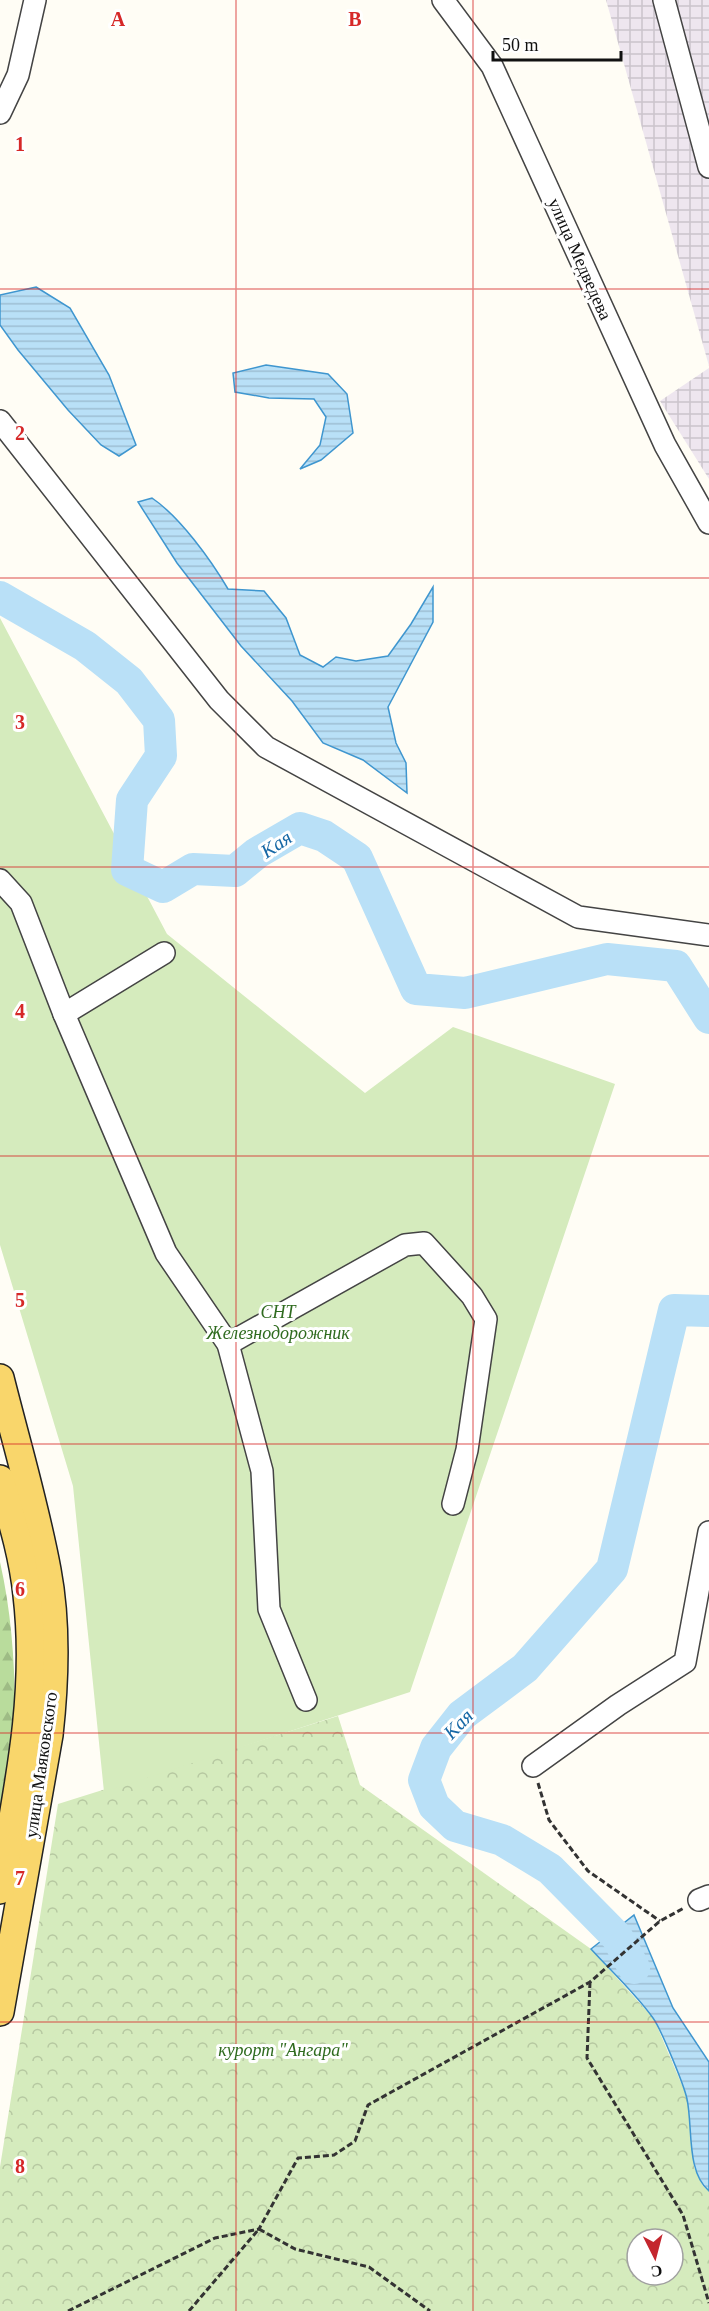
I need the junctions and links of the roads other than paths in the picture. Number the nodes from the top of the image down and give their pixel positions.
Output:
1 (35, 0) edge
2 (443, 0) edge
3 (664, 0) edge
4 (0, 112) edge
5 (709, 167) edge
6 (0, 422) edge
7 (709, 523) edge
8 (0, 880) edge
9 (709, 935) edge
10 (164, 953) dead end
11 (64, 1014) junction
12 (228, 1344) junction
13 (0, 1378) edge
14 (0, 1479) edge
15 (453, 1504) dead end
16 (709, 1532) edge
17 (306, 1700) dead end
18 (533, 1766) road end
19 (0, 1890) edge
20 (0, 2012) edge

1 - 4 street
2 - 7 street, улица Медведева
3 - 5 street
6 - 9 street
8 - 11 street
10 - 11 street
11 - 12 street
12 - 15 street
12 - 17 street
13 - 20 main road, улица Маяковского
14 - 19 main road, улица Маяковского
16 - 18 street

